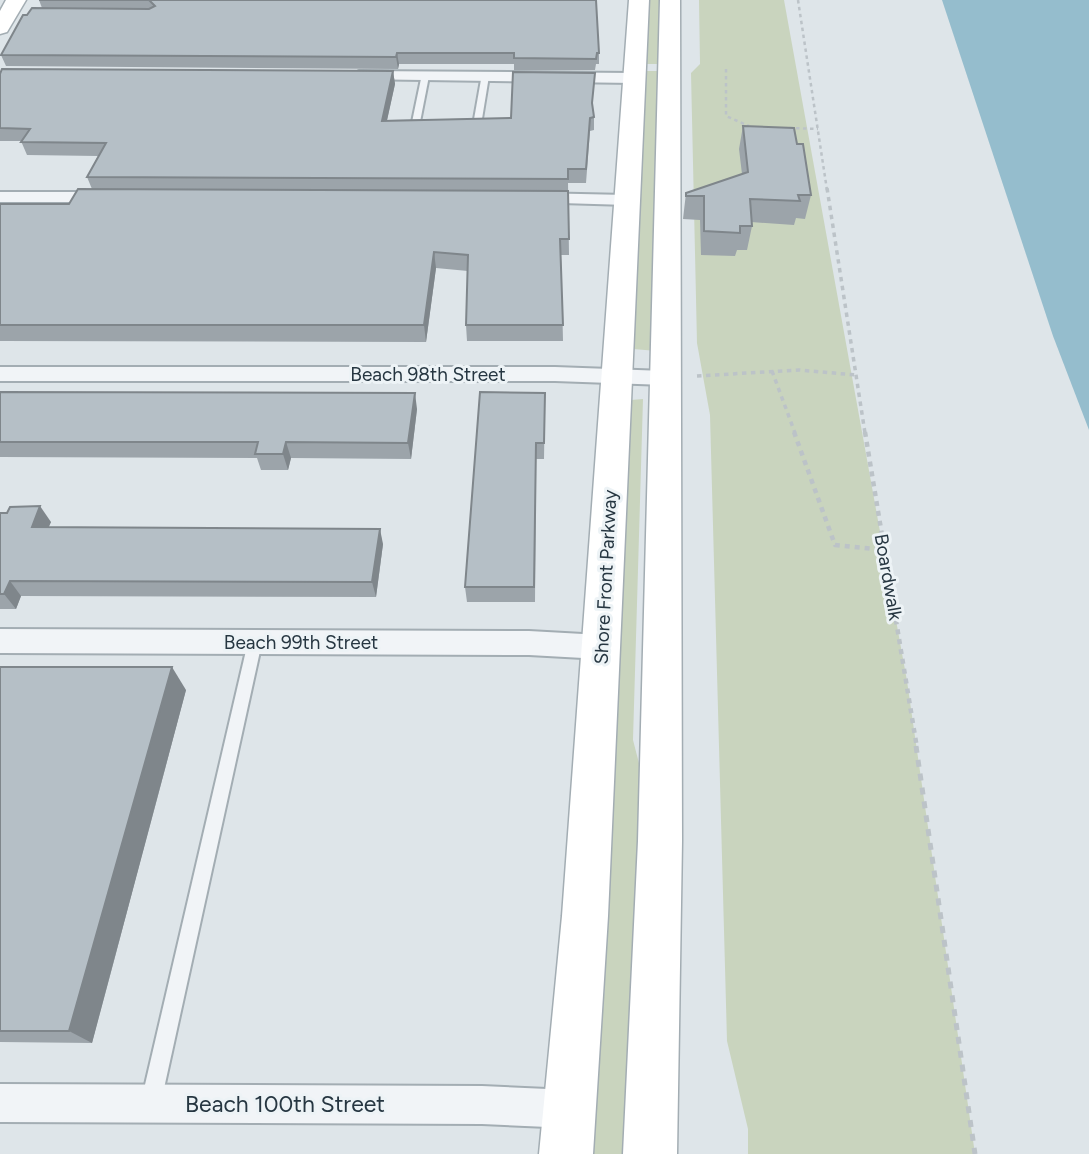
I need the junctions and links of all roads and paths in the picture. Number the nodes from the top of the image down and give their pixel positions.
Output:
1 (16, 0) edge
2 (639, 0) edge
3 (670, 0) edge
4 (798, 0) edge
5 (0, 28) edge
6 (726, 69) dead end
7 (342, 75) edge
8 (425, 76) junction
9 (485, 76) junction
10 (634, 78) junction
11 (477, 125) edge
12 (415, 127) edge
13 (751, 127) edge
14 (778, 128) edge
15 (818, 129) junction
16 (0, 197) edge
17 (125, 197) edge
18 (512, 198) edge
19 (627, 200) junction
20 (772, 371) junction
21 (0, 374) edge
22 (856, 375) junction
23 (616, 376) junction
24 (665, 378) junction
25 (883, 550) junction
26 (0, 642) edge
27 (254, 642) junction
28 (601, 647) junction
29 (0, 1102) edge
30 (150, 1103) junction
31 (570, 1109) junction
32 (566, 1154) edge
33 (650, 1154) edge
34 (975, 1154) edge

1 - 5 street
2 - 10 street, Shore Front Parkway
3 - 24 street
4 - 15 path, Boardwalk
6 - 13 path
7 - 8 street
8 - 9 street
8 - 12 lane
9 - 10 street
9 - 11 lane
10 - 19 street, Shore Front Parkway
14 - 15 path
15 - 22 path, Boardwalk
16 - 17 street
18 - 19 street
19 - 23 street, Shore Front Parkway
20 - 22 path
20 - 24 path
20 - 25 path
21 - 23 street, Beach 98th Street
22 - 25 path, Boardwalk
23 - 24 street, Beach 98th Street
23 - 28 street, Shore Front Parkway
24 - 33 street
25 - 34 path, Boardwalk
26 - 27 street, Beach 99th Street
27 - 28 street, Beach 99th Street
27 - 30 lane
28 - 31 street, Shore Front Parkway
29 - 30 street, Beach 100th Street
30 - 31 street, Beach 100th Street
31 - 32 street, Shore Front Parkway

